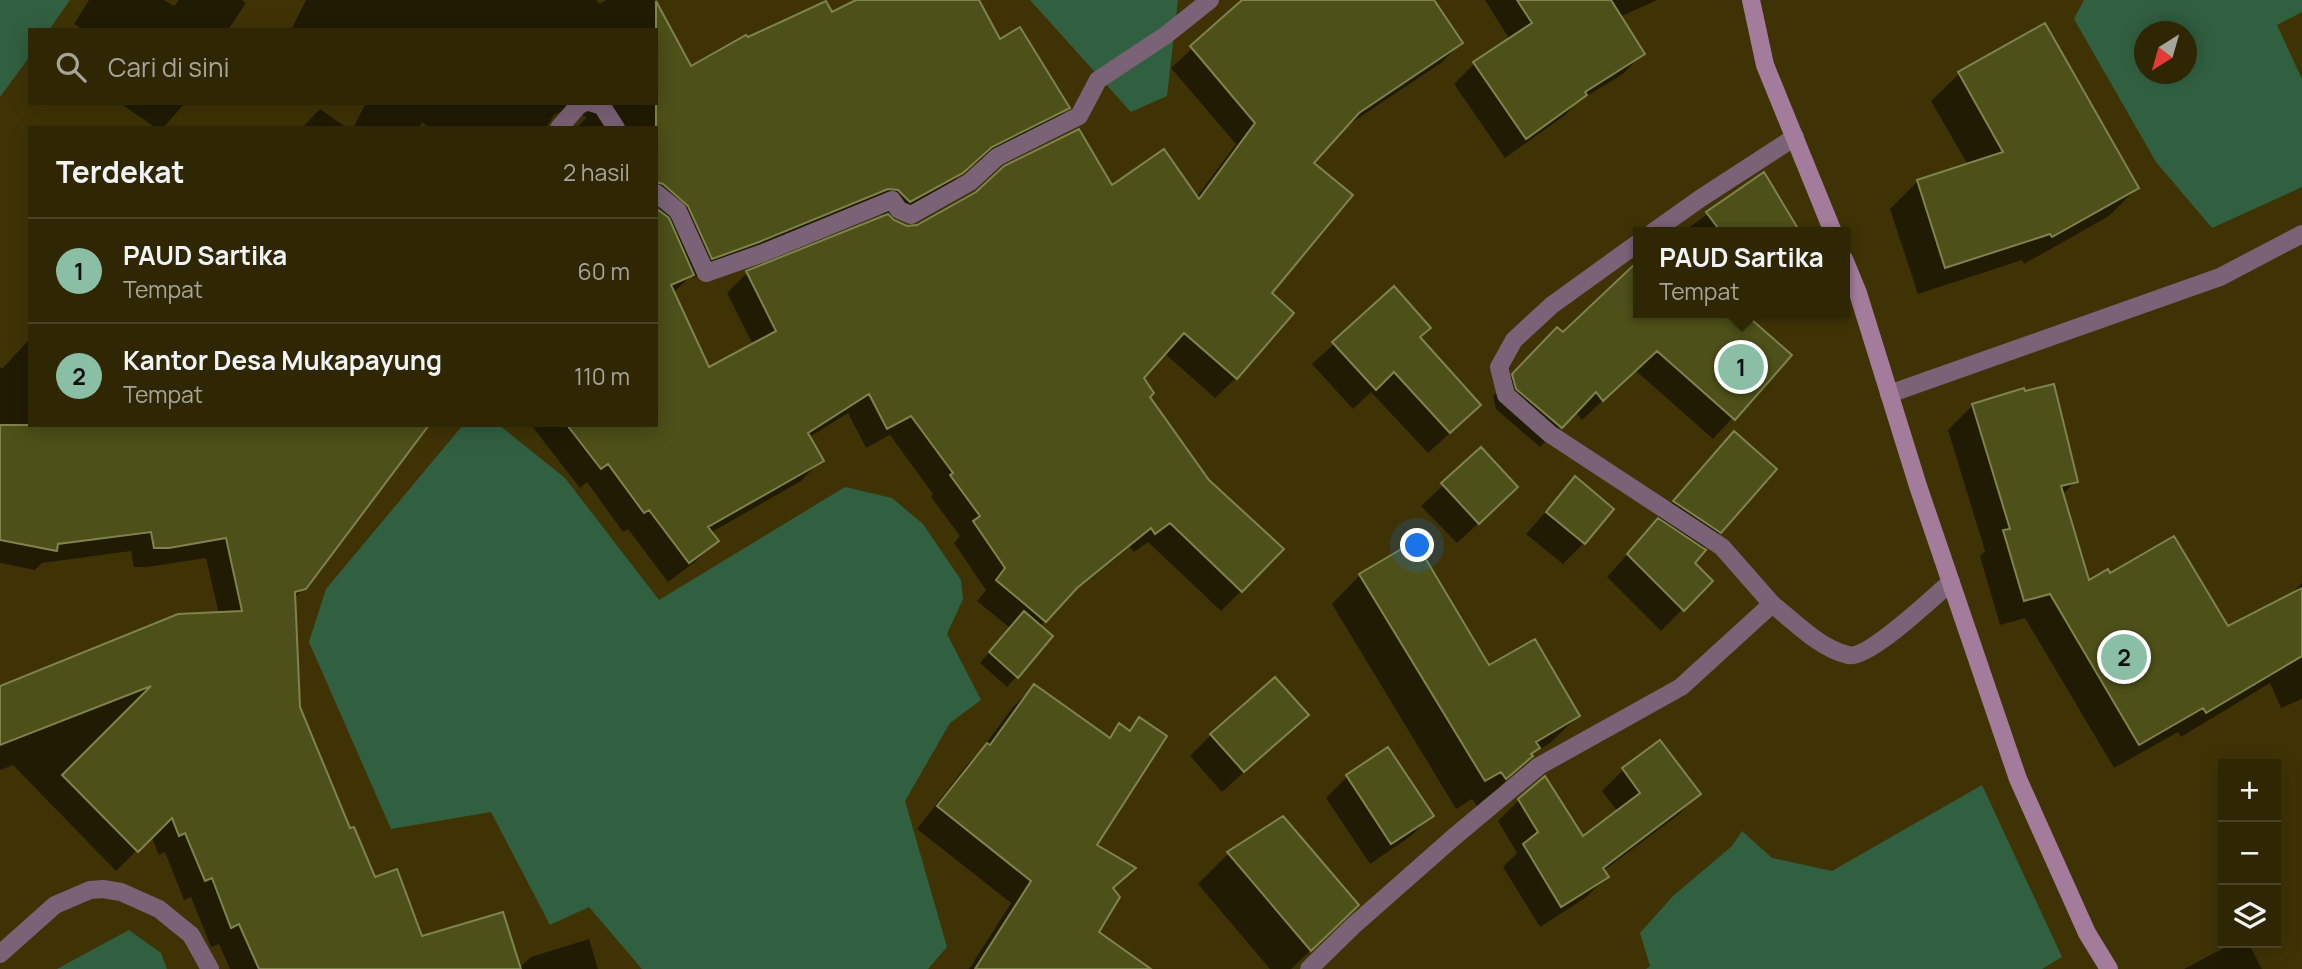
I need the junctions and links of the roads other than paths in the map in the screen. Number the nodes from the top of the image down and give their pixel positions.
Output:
1 (1210, 0) edge
2 (1751, 0) edge
3 (580, 105) edge
4 (599, 105) edge
5 (561, 126) edge
6 (615, 126) edge
7 (1795, 137) junction
8 (658, 195) edge
9 (1660, 227) edge
10 (1831, 227) edge
11 (2302, 234) edge
12 (1633, 247) edge
13 (1850, 274) edge
14 (1889, 394) junction
15 (1951, 582) junction
16 (1772, 604) junction
17 (0, 954) edge
18 (210, 969) edge
19 (1310, 969) edge
20 (2109, 969) edge

1 - 8 street
2 - 7 street
3 - 5 street
4 - 6 street
7 - 9 street
7 - 10 street
11 - 14 street
12 - 16 street
13 - 14 street
14 - 15 street
15 - 16 street
15 - 20 street
16 - 19 street
17 - 18 street

